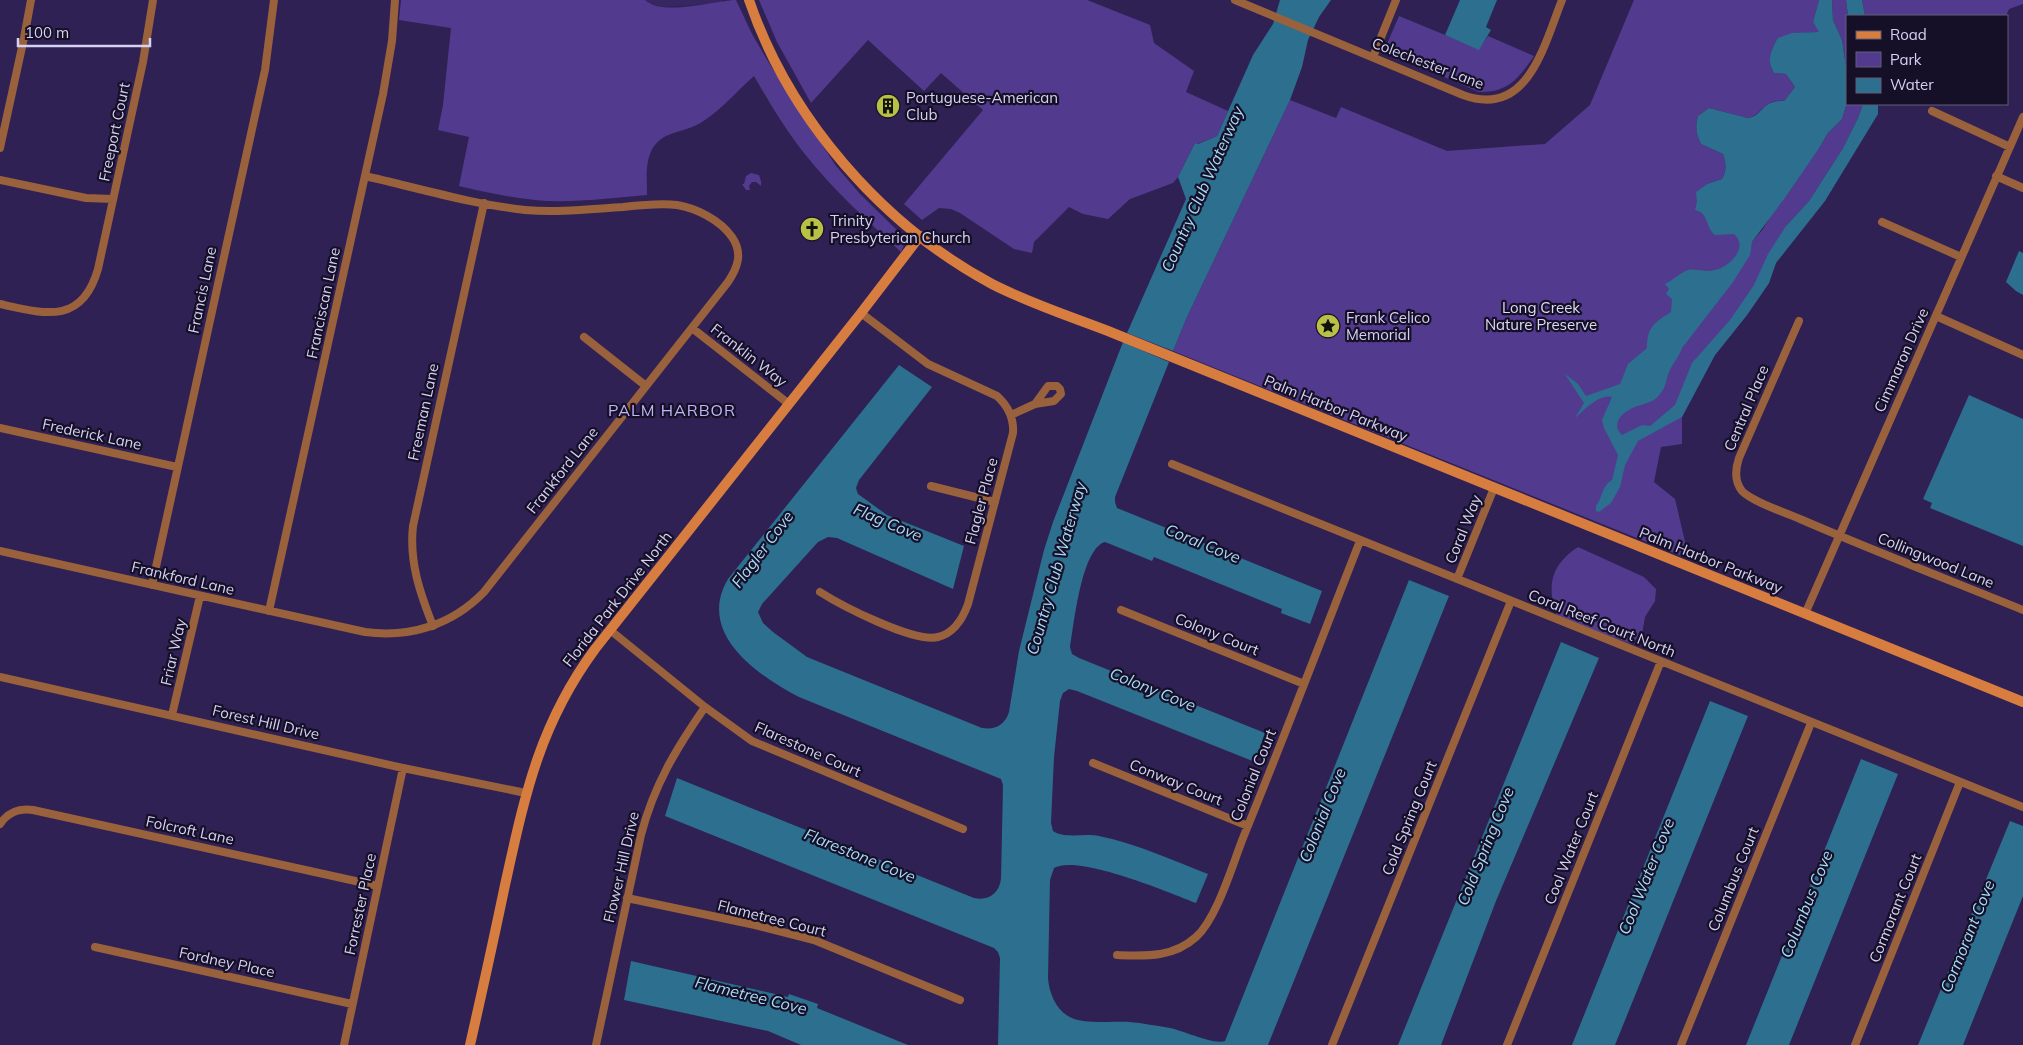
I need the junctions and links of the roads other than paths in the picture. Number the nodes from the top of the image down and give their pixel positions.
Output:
1 (31, 0) edge
2 (153, 0) edge
3 (274, 0) edge
4 (395, 0) edge
5 (749, 0) edge
6 (1236, 0) edge
7 (1396, 0) edge
8 (1562, 0) edge
9 (1373, 57) junction
10 (1932, 111) dead end
11 (2023, 117) edge
12 (0, 148) edge
13 (2010, 148) junction
14 (365, 176) junction
15 (1996, 176) junction
16 (0, 180) edge
17 (2023, 188) edge
18 (113, 199) junction
19 (484, 203) junction
20 (1882, 222) dead end
21 (920, 236) junction
22 (1961, 257) junction
23 (0, 304) edge
24 (861, 313) junction
25 (1936, 316) junction
26 (1799, 321) dead end
27 (692, 328) junction
28 (584, 337) dead end
29 (2023, 355) edge
30 (646, 386) junction
31 (789, 404) junction
32 (1035, 404) dead end
33 (1011, 415) junction
34 (0, 428) edge
35 (1172, 464) dead end
36 (177, 467) junction
37 (931, 486) dead end
38 (1494, 488) junction
39 (995, 502) junction
40 (1839, 536) junction
41 (1360, 541) junction
42 (0, 551) edge
43 (1458, 580) junction
44 (152, 585) junction
45 (820, 592) dead end
46 (200, 596) junction
47 (1512, 601) junction
48 (269, 610) junction
49 (1121, 610) dead end
50 (2023, 610) edge
51 (1805, 614) junction
52 (432, 626) junction
53 (610, 630) junction
54 (1661, 662) junction
55 (0, 677) edge
56 (1304, 684) junction
57 (2023, 702) edge
58 (705, 707) junction
59 (172, 715) junction
60 (1811, 723) junction
61 (1093, 763) dead end
62 (403, 768) junction
63 (1960, 782) junction
64 (526, 793) junction
65 (2023, 808) edge
66 (0, 824) edge
67 (1248, 826) junction
68 (963, 829) dead end
69 (378, 886) junction
70 (627, 898) junction
71 (95, 947) dead end
72 (1117, 955) dead end
73 (960, 1000) dead end
74 (352, 1004) junction
75 (344, 1045) edge
76 (470, 1045) edge
77 (596, 1045) edge
78 (1332, 1045) edge
79 (1507, 1045) edge
80 (1681, 1045) edge
81 (1855, 1045) edge

1 - 12 street
2 - 18 street, Freeport Court
3 - 36 street, Francis Lane
4 - 14 street, Franciscan Lane
5 - 21 street, Palm Harbor Parkway
6 - 9 street, Colechester Lane
7 - 9 street
8 - 9 street, Colechester Lane
10 - 13 street
11 - 13 street, Cimmaron Drive
13 - 15 street, Cimmaron Drive
14 - 19 street, Frankford Lane
14 - 48 street, Franciscan Lane
15 - 17 street
15 - 22 street, Cimmaron Drive
16 - 18 street
18 - 23 street, Freeport Court
19 - 27 street, Frankford Lane
19 - 52 street, Freeman Lane
20 - 22 street
21 - 24 street, Florida Park Drive North
21 - 38 street, Palm Harbor Parkway
22 - 25 street, Cimmaron Drive
24 - 31 street, Florida Park Drive North
24 - 33 street
25 - 29 street
25 - 40 street, Cimmaron Drive
26 - 40 street, Central Place
27 - 30 street, Frankford Lane
27 - 31 street, Franklin Way
28 - 30 street
30 - 52 street, Frankford Lane
31 - 53 street, Florida Park Drive North
32 - 33 street
33 - 39 street, Flagler Place
34 - 36 street, Frederick Lane
35 - 41 street, Coral Reef Court North
36 - 44 street, Francis Lane
37 - 39 street
38 - 43 street, Coral Way
38 - 51 street, Palm Harbor Parkway
39 - 45 street, Flagler Place
40 - 50 street, Collingwood Lane
40 - 51 street, Cimmaron Drive
41 - 43 street, Coral Reef Court North
41 - 56 street, Colonial Court
42 - 44 street, Frankford Lane
43 - 47 street, Coral Reef Court North
44 - 46 street, Frankford Lane
46 - 48 street, Frankford Lane
46 - 59 street, Friar Way
47 - 54 street, Coral Reef Court North
47 - 78 street, Cold Spring Court
48 - 52 street, Frankford Lane
49 - 56 street, Colony Court
51 - 57 street, Palm Harbor Parkway
53 - 58 street, Flarestone Court
53 - 64 street, Florida Park Drive North
54 - 60 street, Coral Reef Court North
54 - 79 street, Cool Water Court
55 - 59 street, Forest Hill Drive
56 - 67 street, Colonial Court
58 - 68 street, Flarestone Court
58 - 70 street, Flower Hill Drive
59 - 62 street, Forest Hill Drive
60 - 63 street, Coral Reef Court North
60 - 80 street, Columbus Court
61 - 67 street, Conway Court
62 - 64 street, Forest Hill Drive
62 - 69 street, Forrester Place
63 - 65 street, Coral Reef Court North
63 - 81 street, Cormorant Court
64 - 76 street, Florida Park Drive North
66 - 69 street, Folcroft Lane
67 - 72 street, Colonial Court
69 - 74 street, Forrester Place
70 - 73 street, Flametree Court
70 - 77 street, Flower Hill Drive
71 - 74 street, Fordney Place
74 - 75 street, Forrester Place

